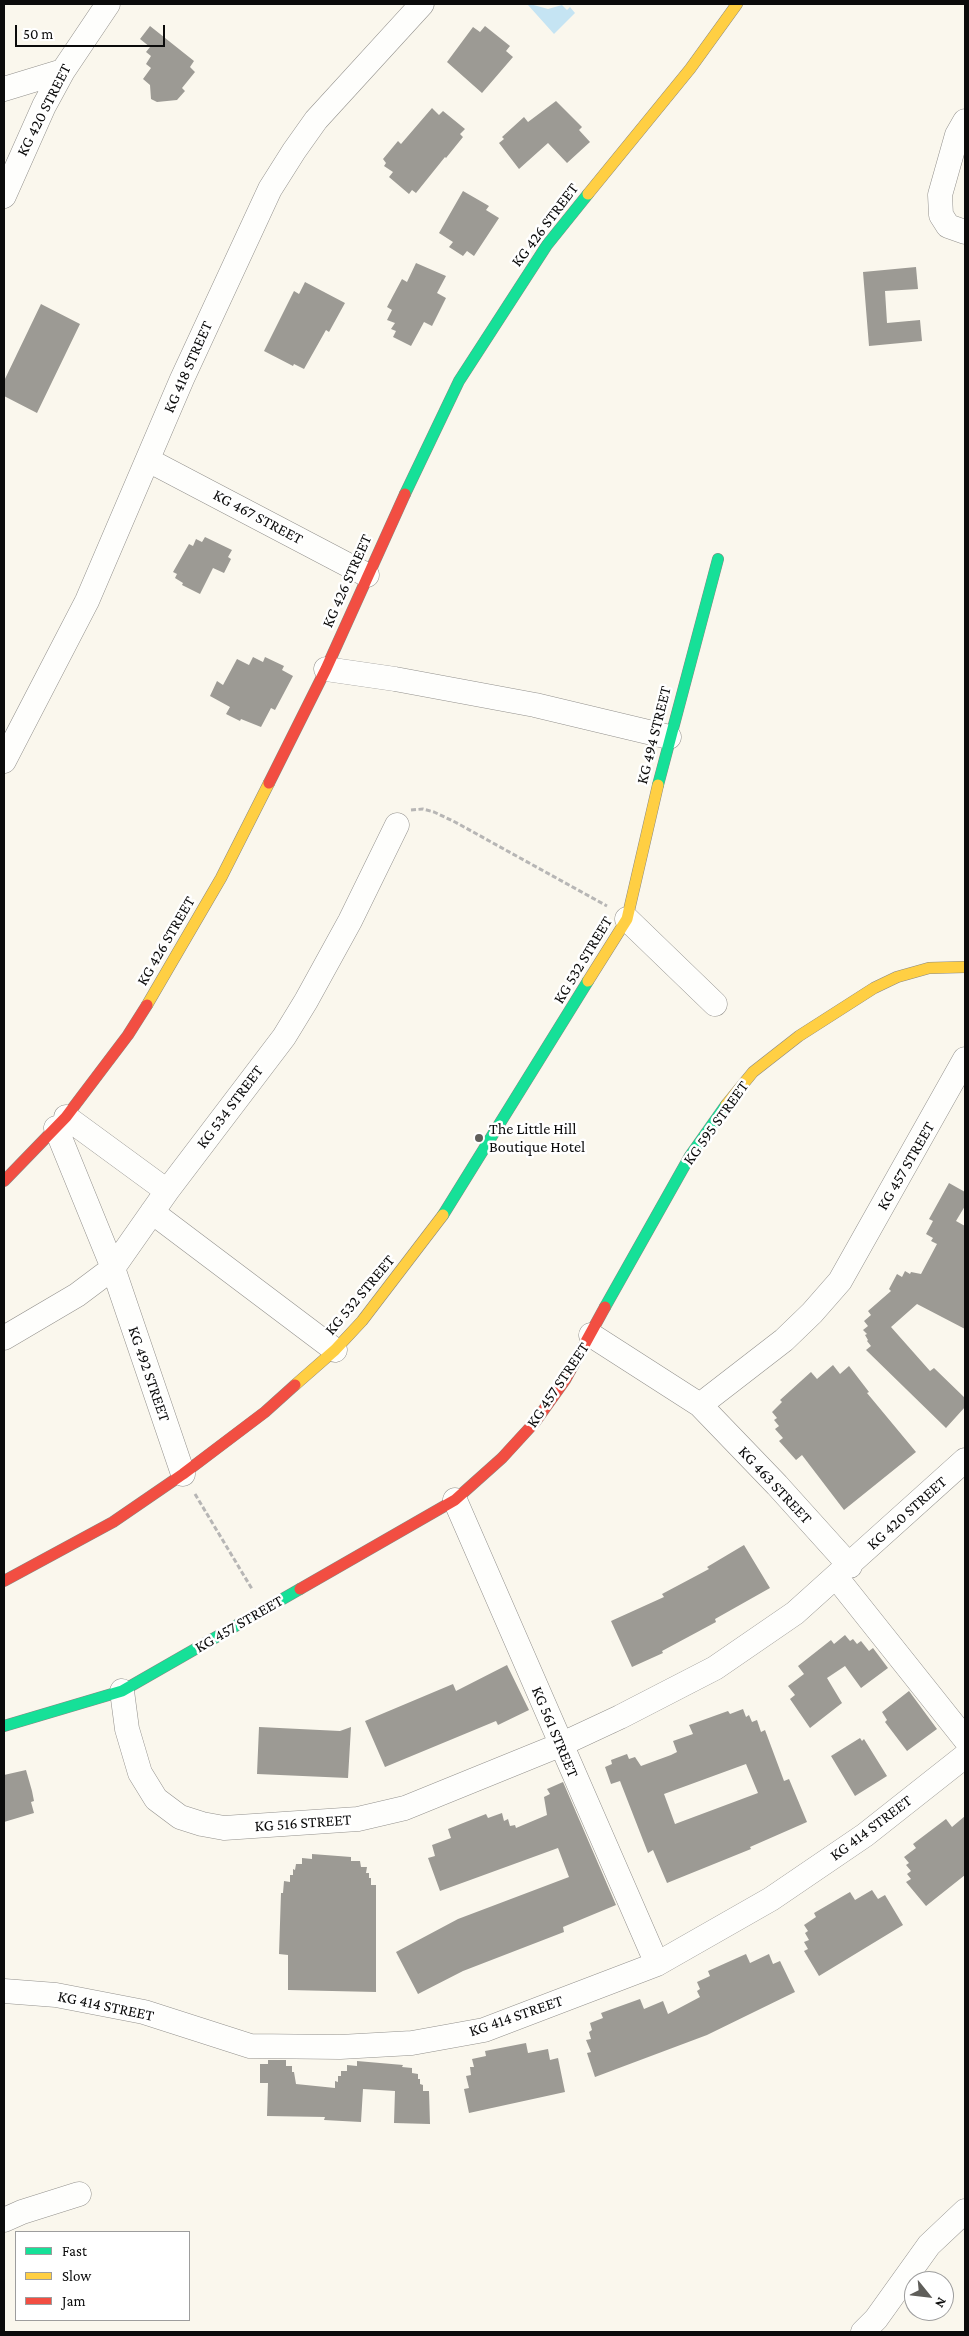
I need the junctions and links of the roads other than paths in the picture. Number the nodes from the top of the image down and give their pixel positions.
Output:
1 (108, 4) edge
2 (422, 4) edge
3 (737, 4) edge
4 (63, 71) junction
5 (4, 89) edge
6 (965, 121) edge
7 (4, 196) edge
8 (965, 232) edge
9 (148, 460) junction
10 (718, 559) dead end
11 (367, 575) junction
12 (326, 669) junction
13 (669, 737) junction
14 (4, 761) edge
15 (397, 825) road end
16 (627, 919) junction
17 (965, 968) edge
18 (715, 1004) dead end
19 (965, 1059) edge
20 (61, 1123) junction
21 (4, 1181) edge
22 (167, 1191) junction
23 (152, 1212) junction
24 (113, 1268) junction
25 (591, 1334) junction
26 (4, 1338) edge
27 (335, 1350) junction
28 (700, 1405) junction
29 (965, 1460) edge
30 (184, 1474) junction
31 (455, 1500) junction
32 (843, 1571) junction
33 (4, 1580) edge
34 (122, 1690) junction
35 (4, 1726) edge
36 (965, 1739) edge
37 (560, 1744) junction
38 (965, 1756) edge
39 (657, 1964) junction
40 (4, 1992) edge
41 (79, 2194) dead end
42 (965, 2211) edge
43 (4, 2220) edge
44 (863, 2332) edge

1 - 4 street, KG 420 STREET
2 - 9 street, KG 418 STREET
3 - 11 street, KG 426 STREET
4 - 5 street
4 - 7 street, KG 420 STREET
6 - 8 street
9 - 11 street, KG 467 STREET
9 - 14 street, KG 418 STREET
10 - 13 street, KG 494 STREET
11 - 12 street, KG 426 STREET
12 - 13 street
12 - 20 street, KG 426 STREET
13 - 16 street, KG 494 STREET
15 - 22 street, KG 534 STREET
16 - 18 street
16 - 27 street, KG 532 STREET
17 - 25 street, KG 595 STREET
19 - 28 street, KG 457 STREET
20 - 21 street, KG 426 STREET
20 - 22 street
20 - 24 street, KG 492 STREET
22 - 23 street, KG 534 STREET
23 - 24 street, KG 534 STREET
23 - 27 street
24 - 26 street, KG 534 STREET
24 - 30 street, KG 492 STREET
25 - 28 street, KG 457 STREET
25 - 31 street, KG 457 STREET
27 - 30 street, KG 532 STREET
28 - 32 street, KG 463 STREET
29 - 32 street, KG 420 STREET
30 - 33 street, KG 532 STREET
31 - 34 street, KG 457 STREET
31 - 37 street, KG 561 STREET
32 - 36 street, KG 463 STREET
32 - 37 street, KG 420 STREET
34 - 35 street, KG 457 STREET
34 - 37 street, KG 516 STREET
37 - 39 street, KG 561 STREET
38 - 39 street, KG 414 STREET
39 - 40 street, KG 414 STREET
41 - 43 street
42 - 44 street

